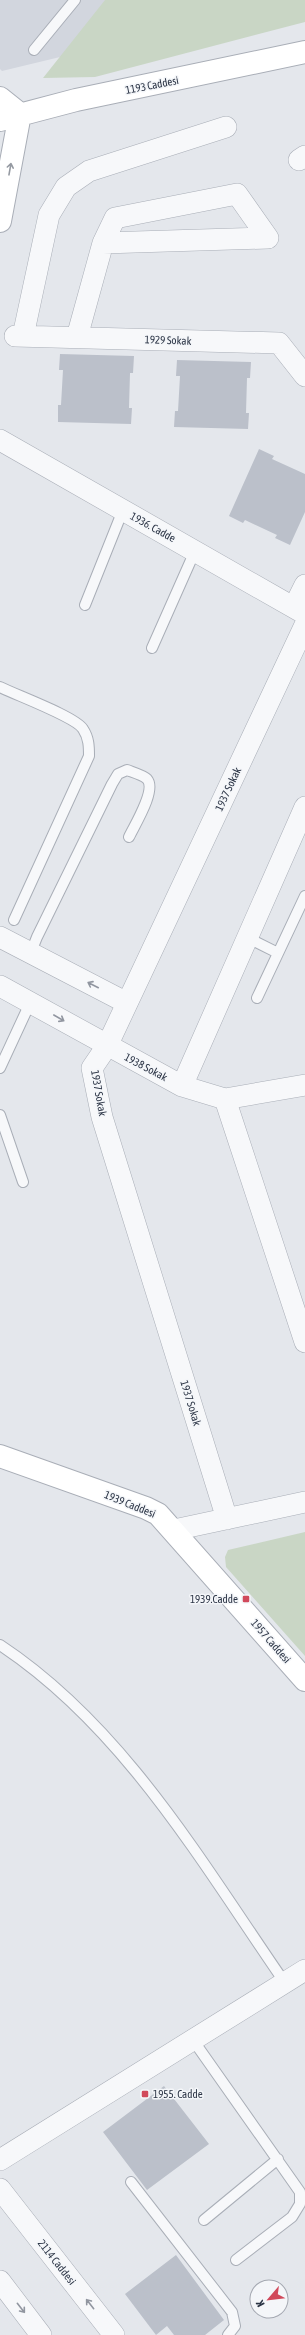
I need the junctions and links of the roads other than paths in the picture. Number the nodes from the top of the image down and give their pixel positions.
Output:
1 (75, 0) edge
2 (34, 50) dead end
3 (305, 52) edge
4 (0, 98) edge
5 (10, 117) edge
6 (226, 127) dead end
7 (0, 221) edge
8 (103, 244) junction
9 (77, 337) junction
10 (305, 376) edge
11 (0, 440) edge
12 (124, 510) junction
13 (195, 551) junction
14 (305, 585) edge
15 (85, 605) dead end
16 (300, 611) edge
17 (305, 625) edge
18 (152, 648) dead end
19 (0, 687) edge
20 (305, 807) edge
21 (129, 837) dead end
22 (305, 896) edge
23 (14, 920) dead end
24 (0, 938) edge
25 (248, 938) junction
26 (31, 952) junction
27 (278, 953) junction
28 (0, 986) edge
29 (257, 998) dead end
30 (31, 1002) junction
31 (128, 1002) junction
32 (107, 1046) junction
33 (0, 1068) edge
34 (305, 1084) edge
35 (182, 1086) junction
36 (225, 1099) junction
37 (0, 1115) edge
38 (22, 1182) dead end
39 (305, 1342) edge
40 (0, 1456) edge
41 (305, 1502) edge
42 (227, 1519) junction
43 (174, 1530) junction
44 (0, 1645) edge
45 (305, 1680) edge
46 (305, 1970) edge
47 (285, 1983) junction
48 (193, 2040) junction
49 (278, 2159) junction
50 (0, 2160) edge
51 (131, 2182) dead end
52 (0, 2190) edge
53 (204, 2220) dead end
54 (236, 2260) dead end
55 (0, 2281) edge
56 (41, 2335) edge
57 (114, 2335) edge
58 (228, 2335) edge

1 - 2 lane
3 - 5 street, 1193 Caddesi
4 - 5 street
7 -> 5 street
6 - 9 street, 1929 Sokak
8 - 8 street
8 - 9 street
9 - 10 street, 1929 Sokak
11 - 12 street, 1936. Cadde
12 - 13 street, 1936. Cadde
12 - 15 lane
13 - 16 street, 1936. Cadde
13 - 18 lane
14 - 16 street
17 - 31 street, 1937 Sokak
19 - 23 lane
20 - 25 street
21 - 26 lane
22 - 27 lane
24 - 26 street
25 - 27 lane
25 - 35 street
31 -> 26 street
27 - 29 lane
28 - 30 street, 1938 Sokak
30 -> 32 street, 1938 Sokak
30 - 33 lane
31 - 32 street, 1937 Sokak
32 - 35 street, 1938 Sokak
32 - 42 street, 1937 Sokak
34 - 36 street, 1938 Sokak
35 - 36 street, 1938 Sokak
36 - 39 street
37 - 38 lane
40 - 43 street, 1939 Caddesi
41 - 42 street
42 - 43 street
43 - 45 street, 1957 Caddesi
44 - 47 lane
46 - 47 street
47 - 48 street
48 - 49 lane
48 - 50 street
49 - 53 lane
49 - 54 lane
51 - 58 lane
57 -> 52 street, 2114 Caddesi
55 -> 56 street

